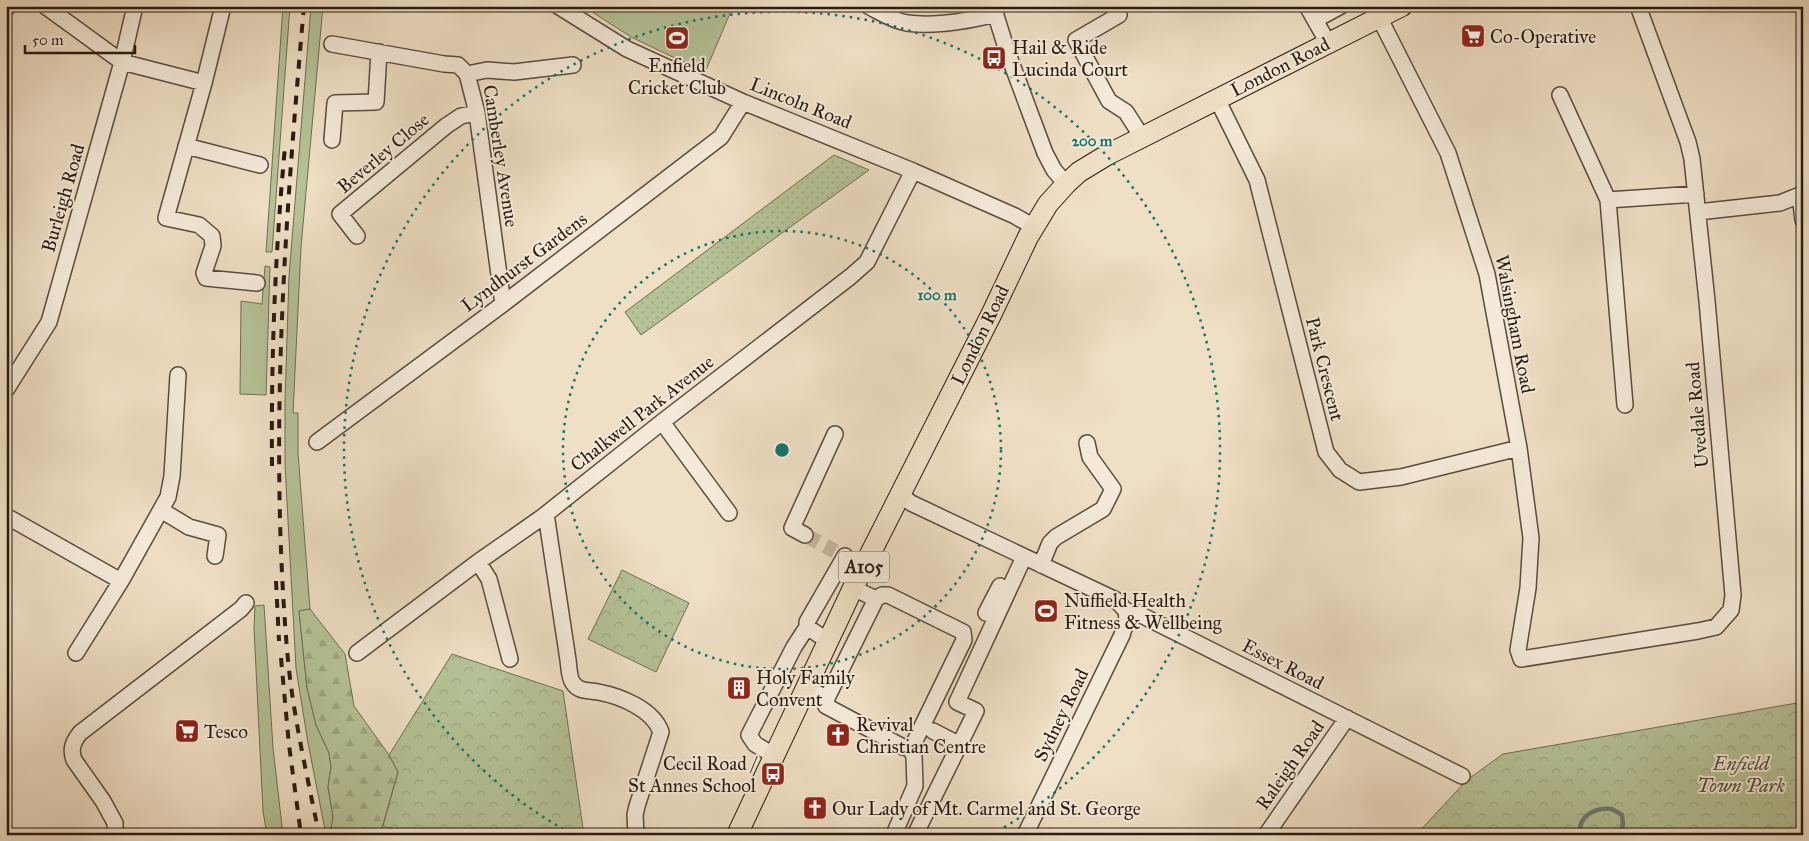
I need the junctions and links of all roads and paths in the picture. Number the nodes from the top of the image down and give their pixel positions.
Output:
1 (45, 6) edge
2 (135, 6) edge
3 (223, 6) edge
4 (558, 6) edge
5 (868, 6) edge
6 (1307, 6) edge
7 (1341, 6) edge
8 (1402, 6) edge
9 (1638, 6) edge
10 (995, 10) edge
11 (1119, 15) dead end
12 (1379, 17) junction
13 (1315, 20) junction
14 (1328, 43) junction
15 (332, 44) dead end
16 (379, 52) junction
17 (122, 62) junction
18 (573, 65) dead end
19 (467, 74) junction
20 (204, 84) junction
21 (1560, 95) dead end
22 (1217, 99) junction
23 (743, 102) junction
24 (477, 113) junction
25 (1142, 137) junction
26 (332, 140) dead end
27 (186, 146) junction
28 (260, 165) dead end
29 (913, 171) junction
30 (1066, 184) junction
31 (1696, 194) junction
32 (1801, 194) edge
33 (1608, 200) junction
34 (1698, 212) junction
35 (1803, 220) edge
36 (1034, 227) junction
37 (357, 236) dead end
38 (257, 283) dead end
39 (503, 304) junction
40 (178, 375) dead end
41 (6, 390) edge
42 (1624, 406) dead end
43 (662, 422) junction
44 (835, 434) dead end
45 (317, 442) dead end
46 (1087, 443) dead end
47 (1519, 448) junction
48 (901, 495) junction
49 (161, 510) junction
50 (729, 513) dead end
51 (546, 514) junction
52 (6, 516) edge
53 (805, 535) tunnel mouth
54 (1020, 555) junction
55 (216, 556) dead end
56 (478, 562) junction
57 (1041, 565) junction
58 (864, 568) junction
59 (121, 581) junction
60 (853, 588) junction
61 (876, 599) junction
62 (246, 604) dead end
63 (1126, 611) junction
64 (986, 612) dead end
65 (807, 627) junction
66 (828, 641) junction
67 (76, 653) dead end
68 (357, 653) dead end
69 (510, 659) dead end
70 (1521, 659) joint
71 (806, 688) junction
72 (827, 698) junction
73 (1346, 718) junction
74 (932, 731) dead end
75 (960, 745) junction
76 (911, 749) junction
77 (773, 756) junction
78 (1462, 776) dead end
79 (895, 832) dead end
80 (115, 835) edge
81 (636, 835) edge
82 (736, 835) edge
83 (915, 835) edge
84 (1025, 835) edge
85 (1266, 835) edge

1 - 17 street
2 - 17 street, Burleigh Road
3 - 20 street
4 - 23 street, Lincoln Road
5 - 10 street
6 - 13 street
7 - 13 street
8 - 12 main road, London Road / A105
9 - 31 street, Uvedale Road
10 - 30 street
11 - 25 street
12 - 14 main road, London Road / A105
12 - 47 street, Walsingham Road
13 - 14 street
14 - 22 main road, London Road / A105
15 - 16 street
16 - 19 street
16 - 26 street
17 - 20 street
17 - 41 street, Burleigh Road
18 - 19 street
19 - 24 street, Camberley Avenue
20 - 27 street
21 - 33 street
22 - 25 main road, London Road / A105
22 - 47 street, Park Crescent
23 - 29 street, Lincoln Road
23 - 39 street, Lyndhurst Gardens
24 - 37 street, Beverley Close
24 - 39 street, Camberley Avenue
25 - 30 main road, London Road / A105
27 - 28 street
27 - 38 street
29 - 36 street, Lincoln Road
29 - 43 street, Chalkwell Park Avenue
30 - 36 main road, London Road / A105
31 - 33 street
31 - 34 street, Uvedale Road
32 - 34 street
32 - 35 street
33 - 42 street
34 - 70 street, Uvedale Road
36 - 48 main road, London Road / A105
39 - 45 street, Lyndhurst Gardens
40 - 49 street
43 - 50 street
43 - 51 street, Chalkwell Park Avenue
44 - 53 street
46 - 57 street
47 - 70 street, Walsingham Road
48 - 54 street, Essex Road
48 - 58 main road, London Road / A105
49 - 55 street
49 - 59 street
51 - 56 street, Chalkwell Park Avenue
51 - 81 street
52 - 59 street
54 - 57 street, Essex Road
54 - 64 street
54 - 75 street
56 - 68 street, Chalkwell Park Avenue
56 - 69 street
57 - 63 street, Essex Road
58 - 60 main road, London Road / A105
58 - 65 street
59 - 67 street
60 - 61 street
60 - 66 main road, London Road / A105
61 - 72 street
61 - 76 street
62 - 80 street
63 - 73 street, Essex Road
63 - 84 street, Sydney Road
65 - 66 street
65 - 77 street
66 - 71 main road, London Road / A105
71 - 72 street
71 - 77 main road, London Road / A105
72 - 76 street
73 - 78 street, Essex Road
73 - 85 street, Raleigh Road
74 - 75 street
75 - 83 street
76 - 79 street
77 - 82 main road, London Road / A105

